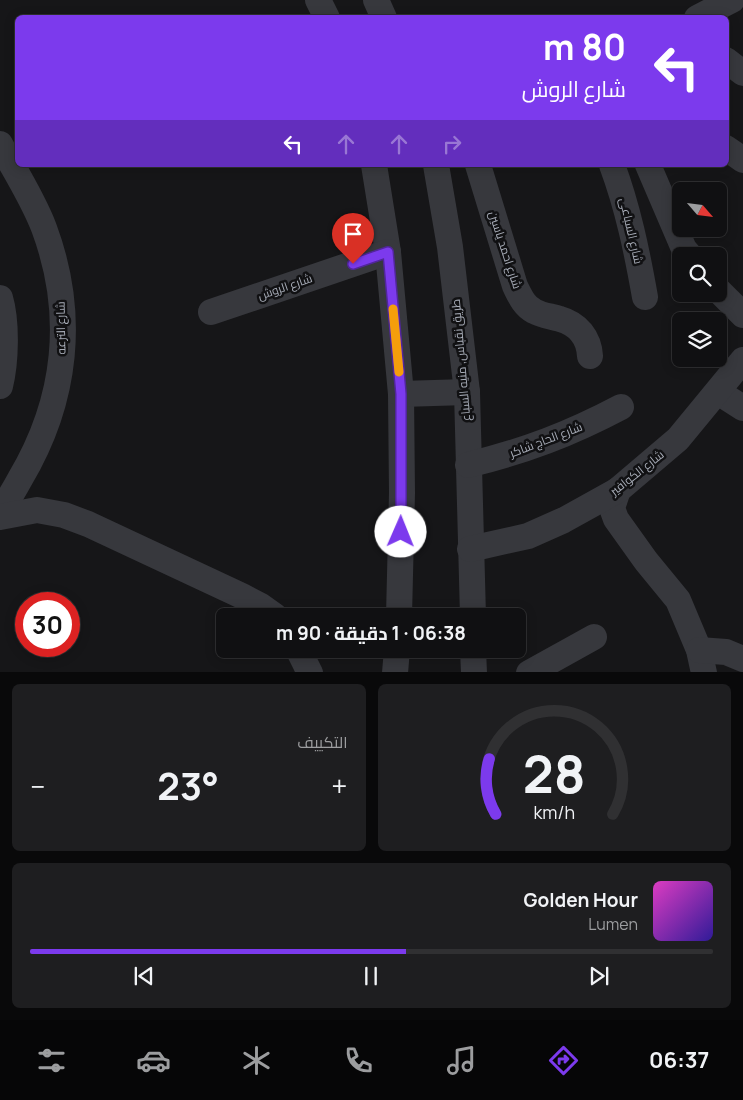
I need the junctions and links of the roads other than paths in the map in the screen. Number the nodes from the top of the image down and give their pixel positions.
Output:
1 (318, 0) edge
2 (376, 0) edge
3 (732, 0) edge
4 (325, 15) edge
5 (383, 15) edge
6 (703, 15) edge
7 (729, 62) edge
8 (743, 73) edge
9 (0, 144) edge
10 (729, 150) edge
11 (743, 160) edge
12 (374, 167) edge
13 (441, 167) edge
14 (479, 167) edge
15 (613, 167) edge
16 (649, 167) edge
17 (683, 247) edge
18 (388, 252) junction
19 (645, 297) dead end
20 (0, 298) edge
21 (727, 299) edge
22 (211, 312) dead end
23 (743, 315) edge
24 (590, 356) dead end
25 (743, 360) edge
26 (0, 386) edge
27 (466, 392) junction
28 (718, 392) junction
29 (401, 394) junction
30 (621, 407) dead end
31 (743, 408) edge
32 (468, 465) junction
33 (618, 490) junction
34 (0, 511) edge
35 (0, 517) edge
36 (470, 549) junction
37 (264, 608) edge
38 (399, 608) edge
39 (472, 608) edge
40 (594, 637) dead end
41 (303, 658) edge
42 (396, 658) edge
43 (474, 658) edge
44 (743, 659) edge
45 (701, 661) edge
46 (310, 672) edge
47 (395, 672) edge
48 (474, 672) edge
49 (528, 672) edge

1 - 4 street
2 - 5 street
3 - 6 street
7 - 8 street
9 - 34 street, شارع الترعه
10 - 11 street
12 - 18 street
13 - 27 street, طريق نقباس, منيه السباع
14 - 24 street, شارع احمد ياسين
15 - 19 street, شارع السباعى
16 - 17 street
18 - 22 street, شارع الروش
18 - 29 street
20 - 26 street
21 - 23 street
25 - 28 street, شارع الكوافير
27 - 29 street
27 - 32 street, طريق نقباس, منيه السباع
28 - 31 street
28 - 33 street, شارع الكوافير
29 - 38 street
30 - 32 street, شارع الحاج شاكر
32 - 36 street, طريق نقباس, منيه السباع
33 - 36 street, شارع الكوافير
33 - 45 street
35 - 37 street
36 - 39 street, طريق نقباس, منيه السباع
40 - 49 street
41 - 46 street
42 - 47 street
43 - 48 street
44 - 45 street

